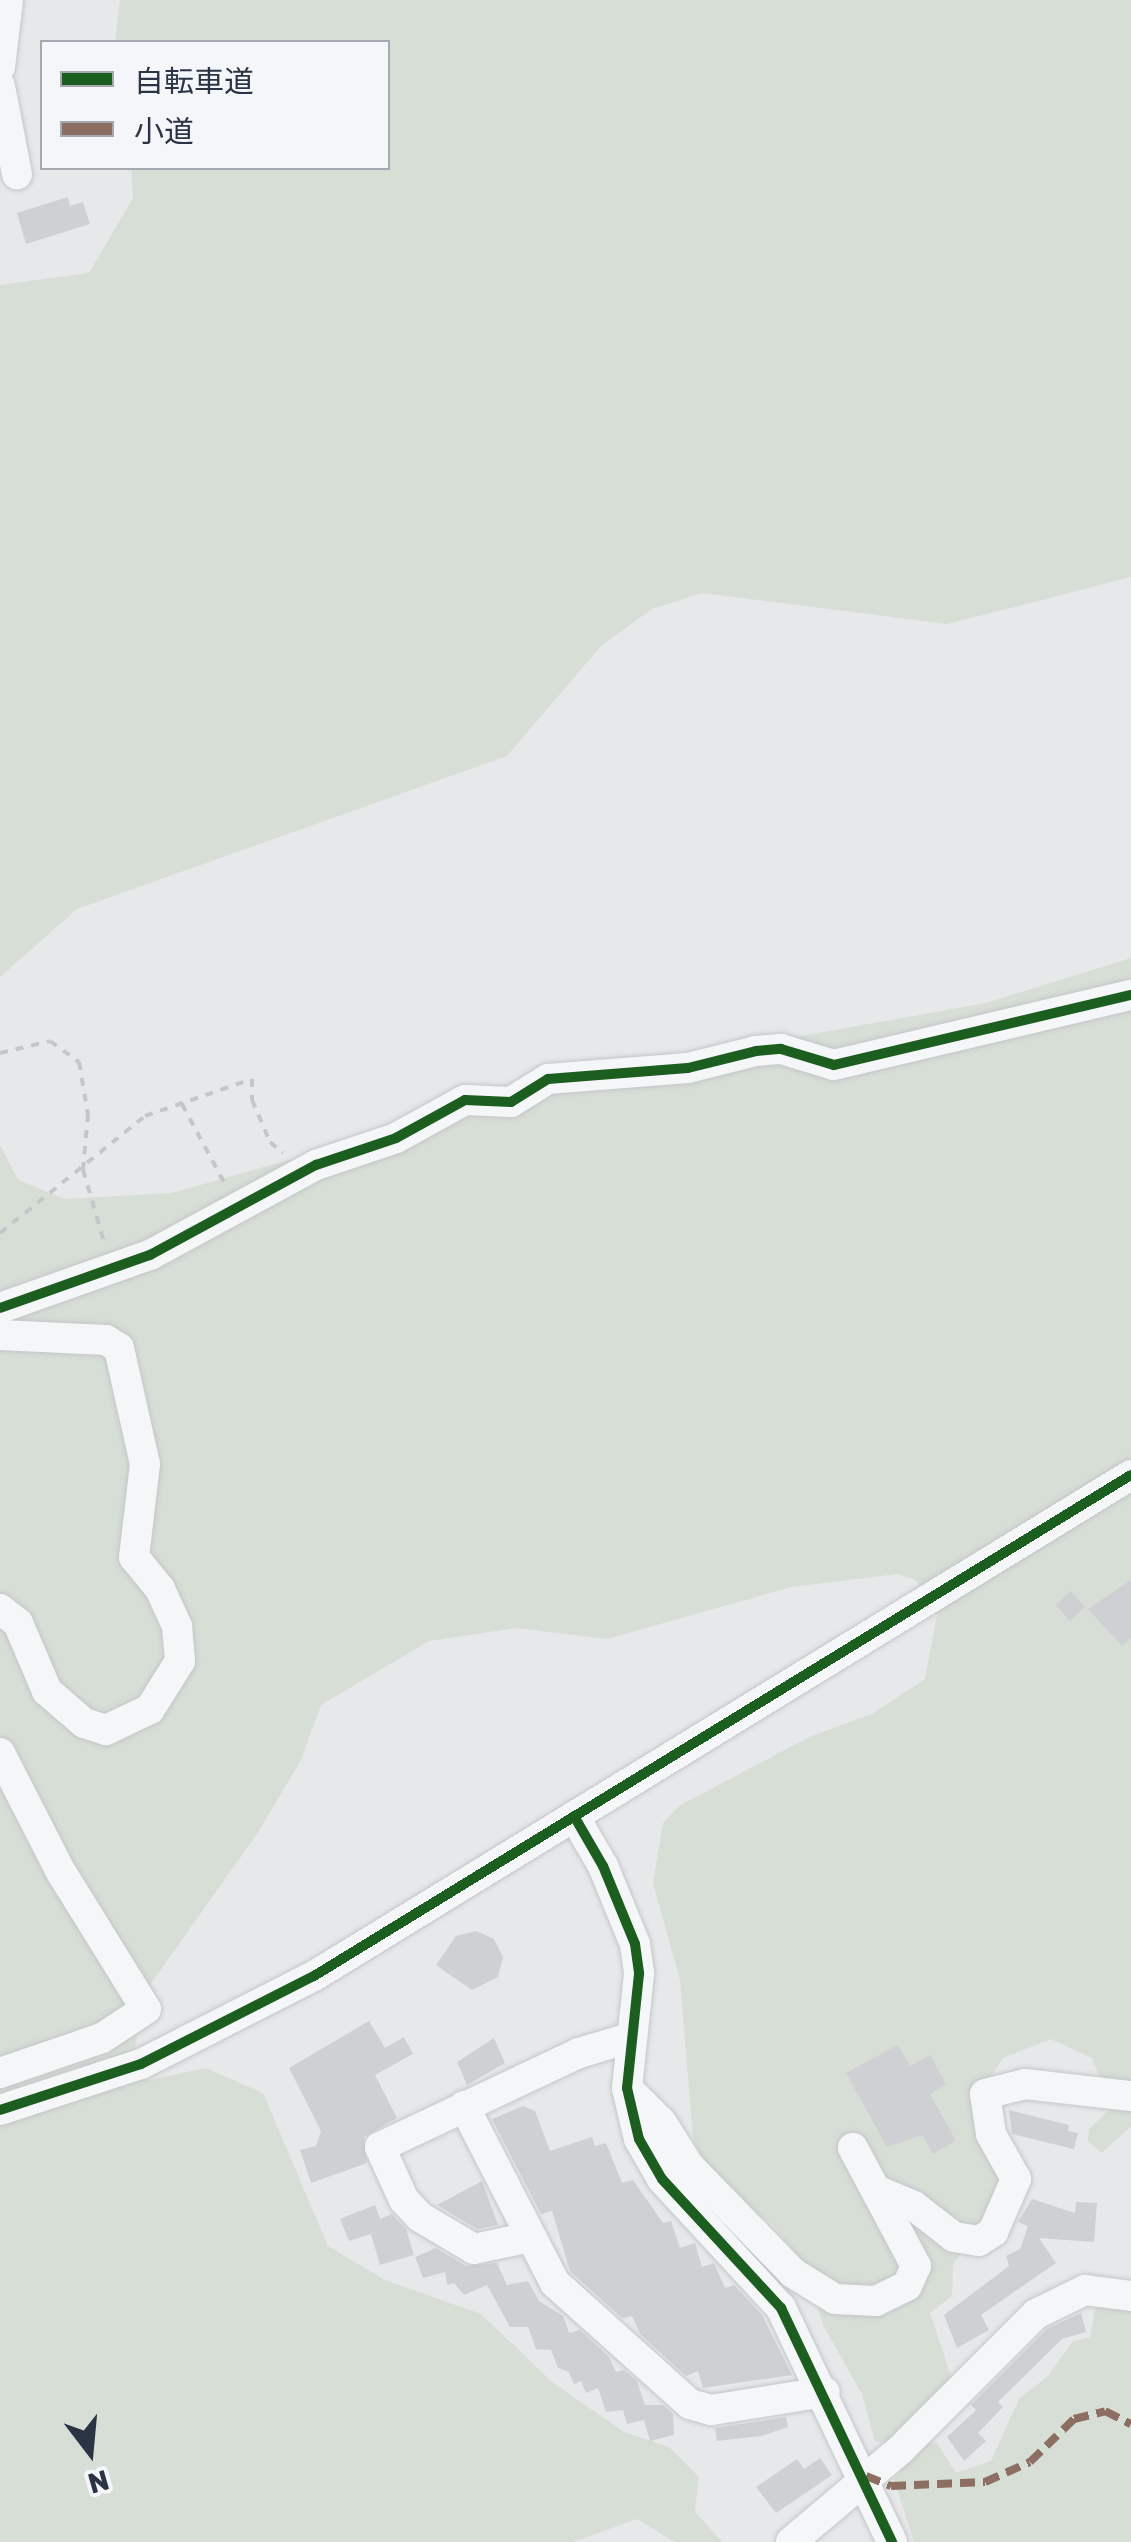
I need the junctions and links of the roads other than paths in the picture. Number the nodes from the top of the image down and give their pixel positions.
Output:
1 (4, 8) edge
2 (0, 67) edge
3 (0, 86) edge
4 (18, 174) dead end
5 (1131, 995) edge
6 (0, 1308) edge
7 (0, 1335) edge
8 (1131, 1475) edge
9 (0, 1609) edge
10 (0, 1753) edge
11 (574, 1816) junction
12 (632, 2036) junction
13 (0, 2073) edge
14 (627, 2088) junction
15 (1131, 2096) edge
16 (464, 2106) junction
17 (0, 2110) edge
18 (852, 2148) dead end
19 (876, 2190) junction
20 (526, 2238) junction
21 (1131, 2296) edge
22 (825, 2392) junction
23 (866, 2476) junction
24 (890, 2534) edge
25 (791, 2542) edge

1 - 2 street
3 - 4 street
5 - 6 street
7 - 9 street
8 - 11 street
10 - 13 street
11 - 12 street
11 - 17 street
12 - 14 street
12 - 16 street
14 - 19 street
14 - 22 street
15 - 19 street
16 - 20 street
16 - 20 street
18 - 19 street
20 - 22 street
21 - 23 street
22 - 23 street
23 - 24 street
23 - 25 street

